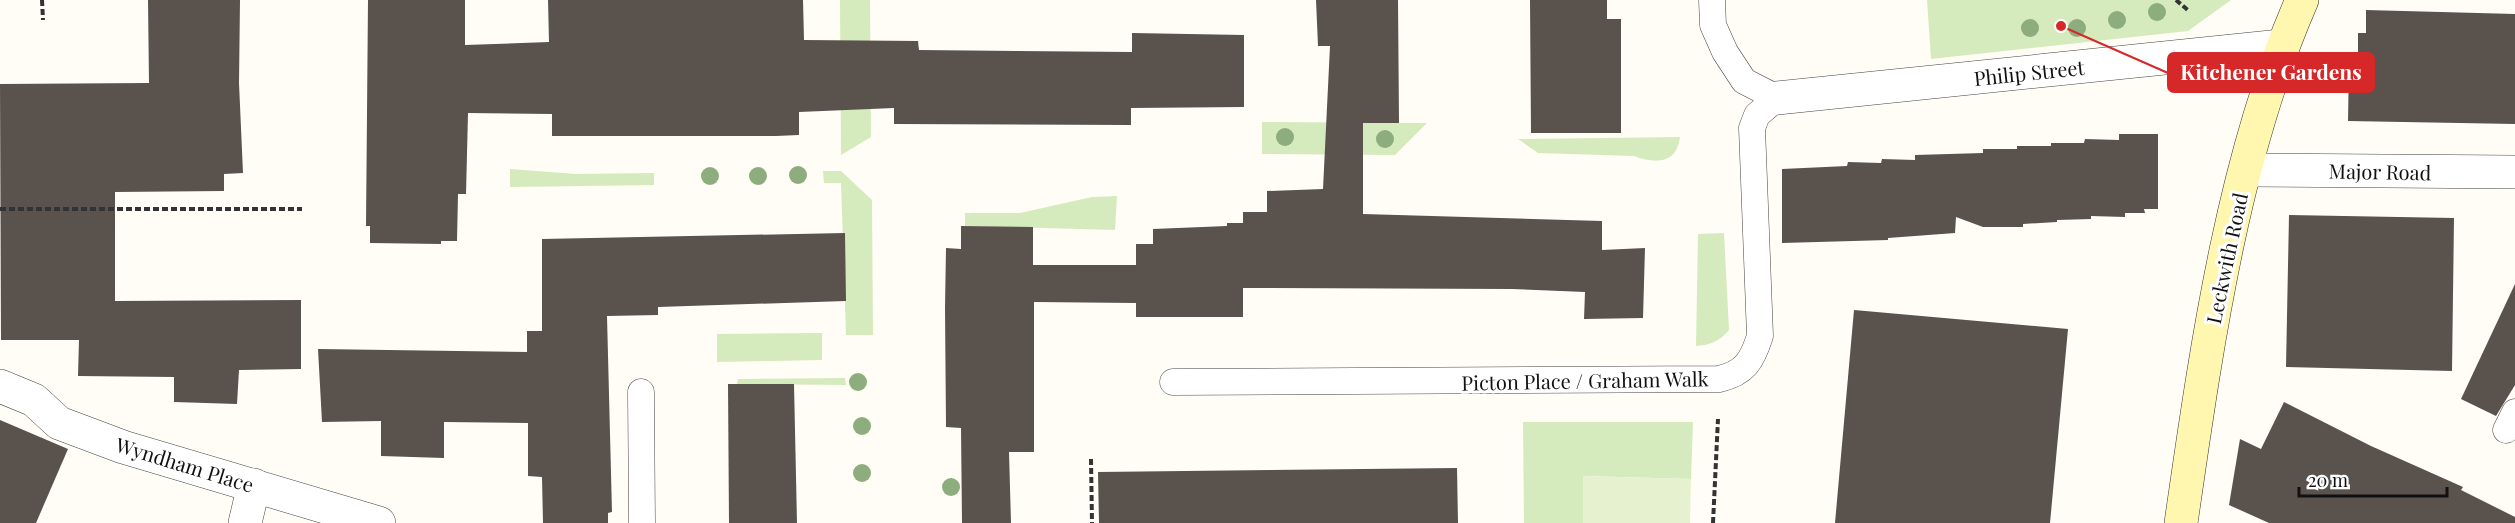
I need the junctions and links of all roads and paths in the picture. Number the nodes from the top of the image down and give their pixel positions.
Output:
1 (42, 0) edge
2 (1712, 0) edge
3 (2302, 0) edge
4 (43, 20) dead end
5 (2281, 46) junction
6 (1777, 98) junction
7 (2246, 170) junction
8 (2515, 172) edge
9 (0, 209) edge
10 (302, 209) dead end
11 (1719, 379) junction
12 (1173, 382) dead end
13 (0, 386) edge
14 (641, 392) dead end
15 (1091, 459) dead end
16 (254, 484) junction
17 (245, 523) edge
18 (379, 523) edge
19 (642, 523) edge
20 (1092, 523) edge
21 (1713, 523) edge
22 (2181, 523) edge

1 - 4 path
2 - 6 lane
3 - 5 main road, Leckwith Road
5 - 6 street, Philip Street
5 - 7 main road, Leckwith Road
6 - 11 lane, Picton Place / Graham Walk
7 - 8 street, Major Road
7 - 22 main road, Leckwith Road
9 - 10 path
11 - 12 lane, Picton Place / Graham Walk
11 - 21 path
13 - 16 street, Wyndham Place
14 - 19 lane
15 - 20 path
16 - 17 street
16 - 18 street, Wyndham Place

